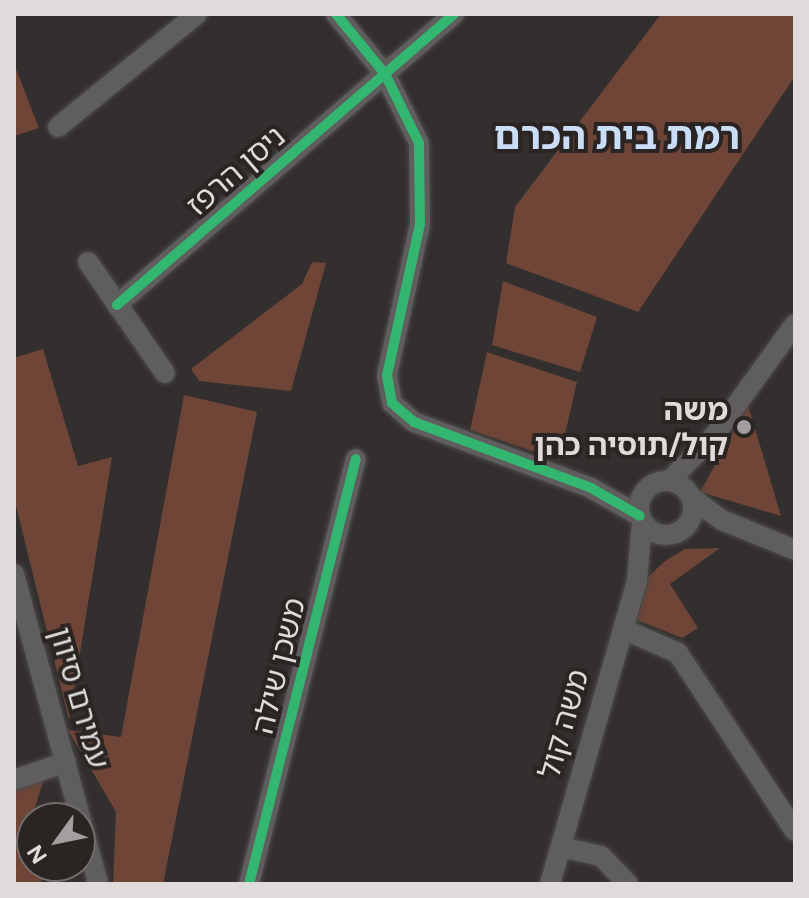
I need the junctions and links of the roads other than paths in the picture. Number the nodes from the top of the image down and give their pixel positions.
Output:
1 (197, 14) edge
2 (336, 14) edge
3 (454, 14) edge
4 (385, 74) junction
5 (58, 127) dead end
6 (88, 262) dead end
7 (117, 305) junction
8 (795, 324) edge
9 (165, 373) dead end
10 (714, 436) junction
11 (356, 459) dead end
12 (669, 481) junction
13 (591, 488) junction
14 (647, 488) junction
15 (689, 494) junction
16 (641, 519) junction
17 (681, 531) junction
18 (744, 531) junction
19 (795, 550) edge
20 (14, 574) edge
21 (637, 581) junction
22 (623, 629) junction
23 (66, 762) junction
24 (14, 780) edge
25 (795, 831) edge
26 (561, 847) junction
27 (98, 884) edge
28 (249, 884) edge
29 (550, 884) edge
30 (628, 884) edge

1 - 5 street
2 - 4 street
3 - 4 street, ניסן הרפז
4 - 7 street, ניסן הרפז
4 - 13 street
6 - 7 street
7 - 9 street
8 - 10 street
10 - 12 street
10 - 15 street
11 - 28 street, משכן שילה
12 - 14 street
12 - 15 street
13 - 14 street
13 - 16 street
14 - 16 street
15 - 17 street
15 - 18 street
16 - 17 street
16 - 21 street, משה קול
17 - 18 street
17 - 21 street, משה קול
18 - 19 street
20 - 23 street, עמירם סיוון
21 - 22 street, משה קול
22 - 25 street
22 - 26 street, משה קול
23 - 24 street
23 - 27 street, עמירם סיוון
26 - 29 street, משה קול
26 - 30 street

